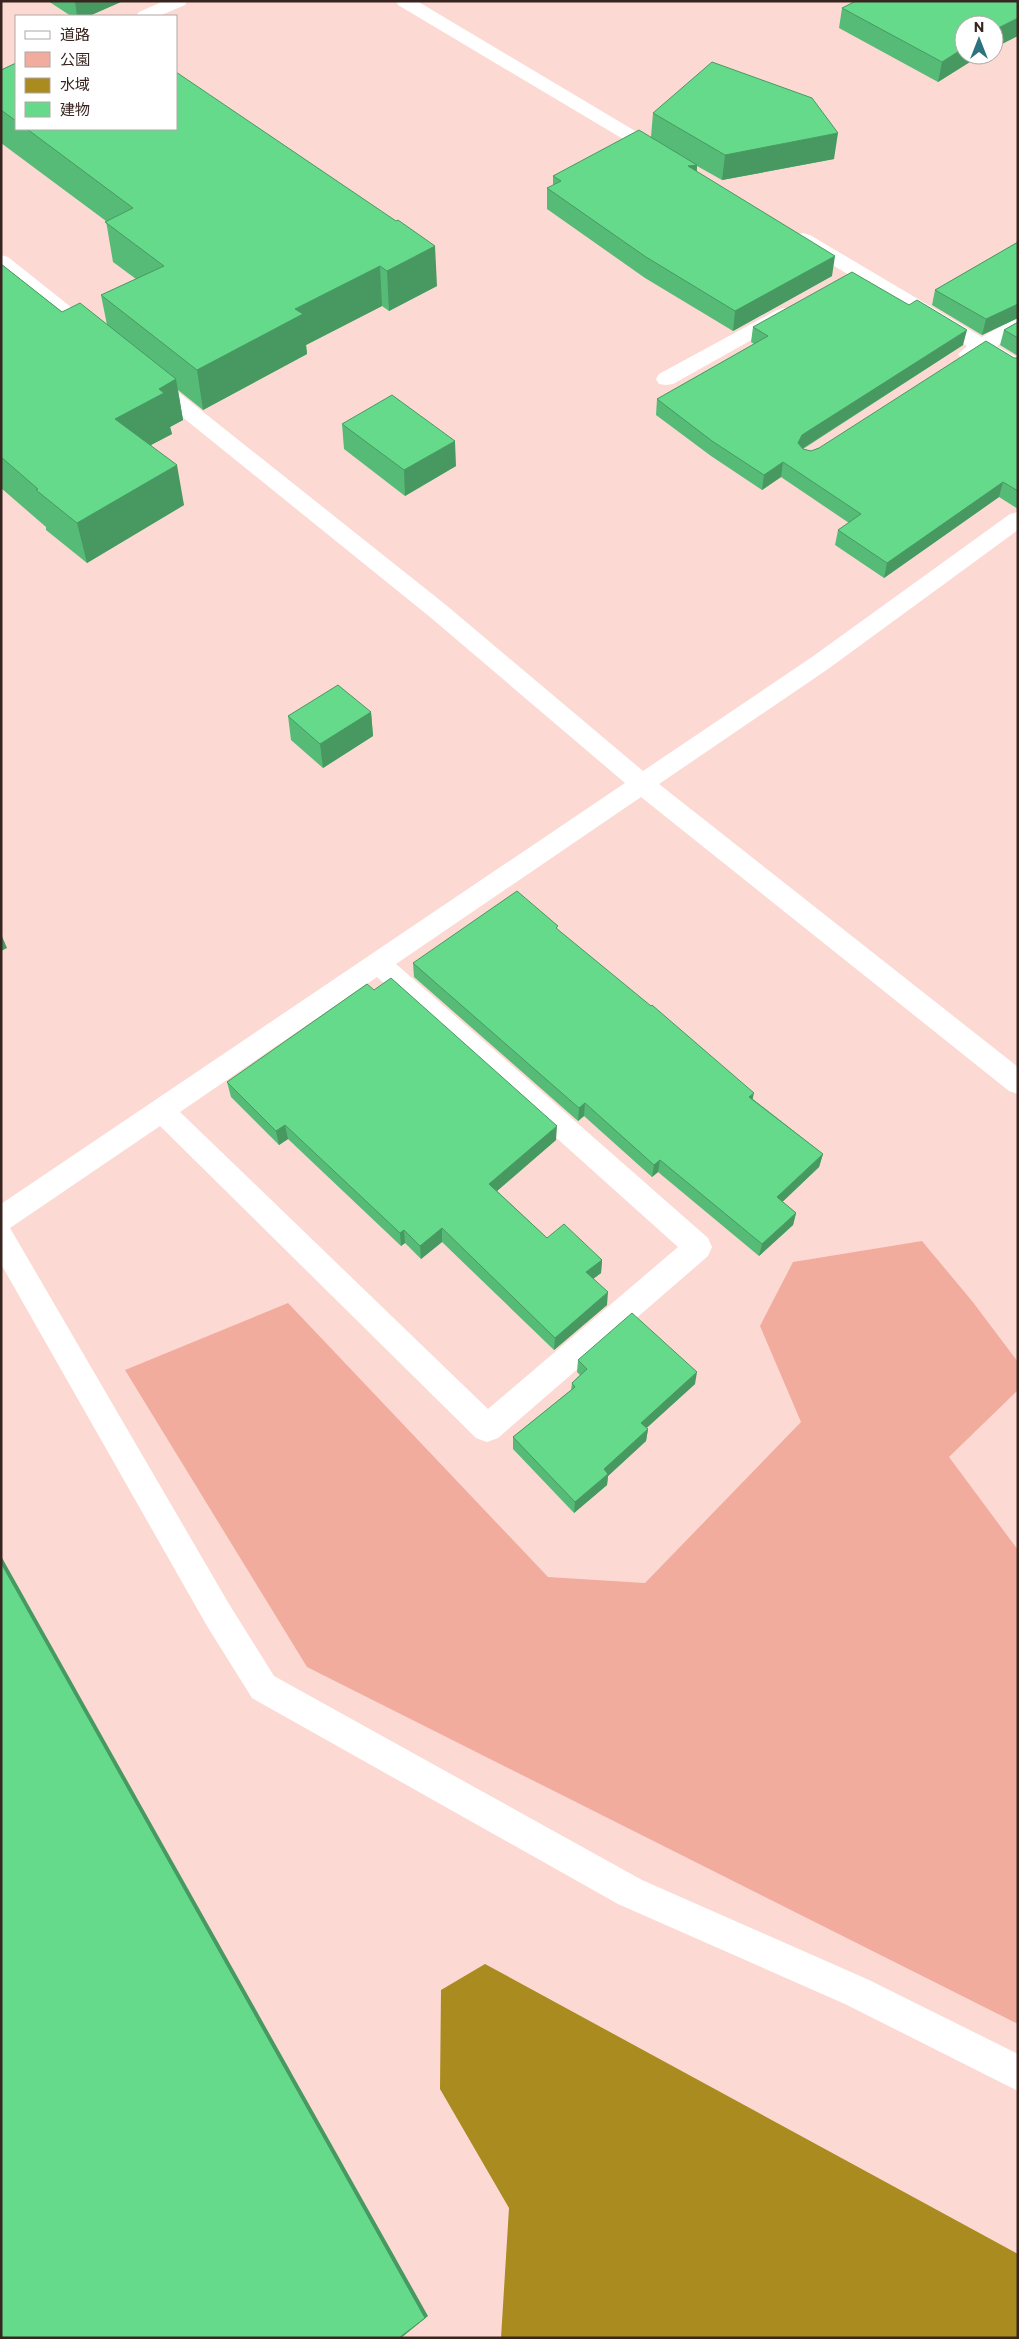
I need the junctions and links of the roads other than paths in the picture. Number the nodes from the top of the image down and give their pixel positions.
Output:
1 (180, 1) edge
2 (404, 1) edge
3 (146, 15) edge
4 (673, 161) edge
5 (792, 233) edge
6 (1, 261) edge
7 (858, 273) junction
8 (840, 282) edge
9 (797, 307) edge
10 (1018, 324) edge
11 (108, 346) edge
12 (980, 346) junction
13 (955, 362) edge
14 (1018, 367) edge
15 (139, 371) edge
16 (666, 379) dead end
17 (1018, 519) edge
18 (642, 784) junction
19 (378, 963) junction
20 (1018, 1083) edge
21 (161, 1110) junction
22 (1, 1219) edge
23 (1, 1237) edge
24 (1018, 2073) edge

1 - 3 street
2 - 4 street
5 - 7 street
6 - 11 street
7 - 8 street
7 - 12 street
9 - 16 street
10 - 12 street
12 - 13 street
12 - 14 street
15 - 18 street
17 - 18 street
18 - 19 street
18 - 20 street
19 - 21 street
19 - 21 street
21 - 22 street
23 - 24 street

